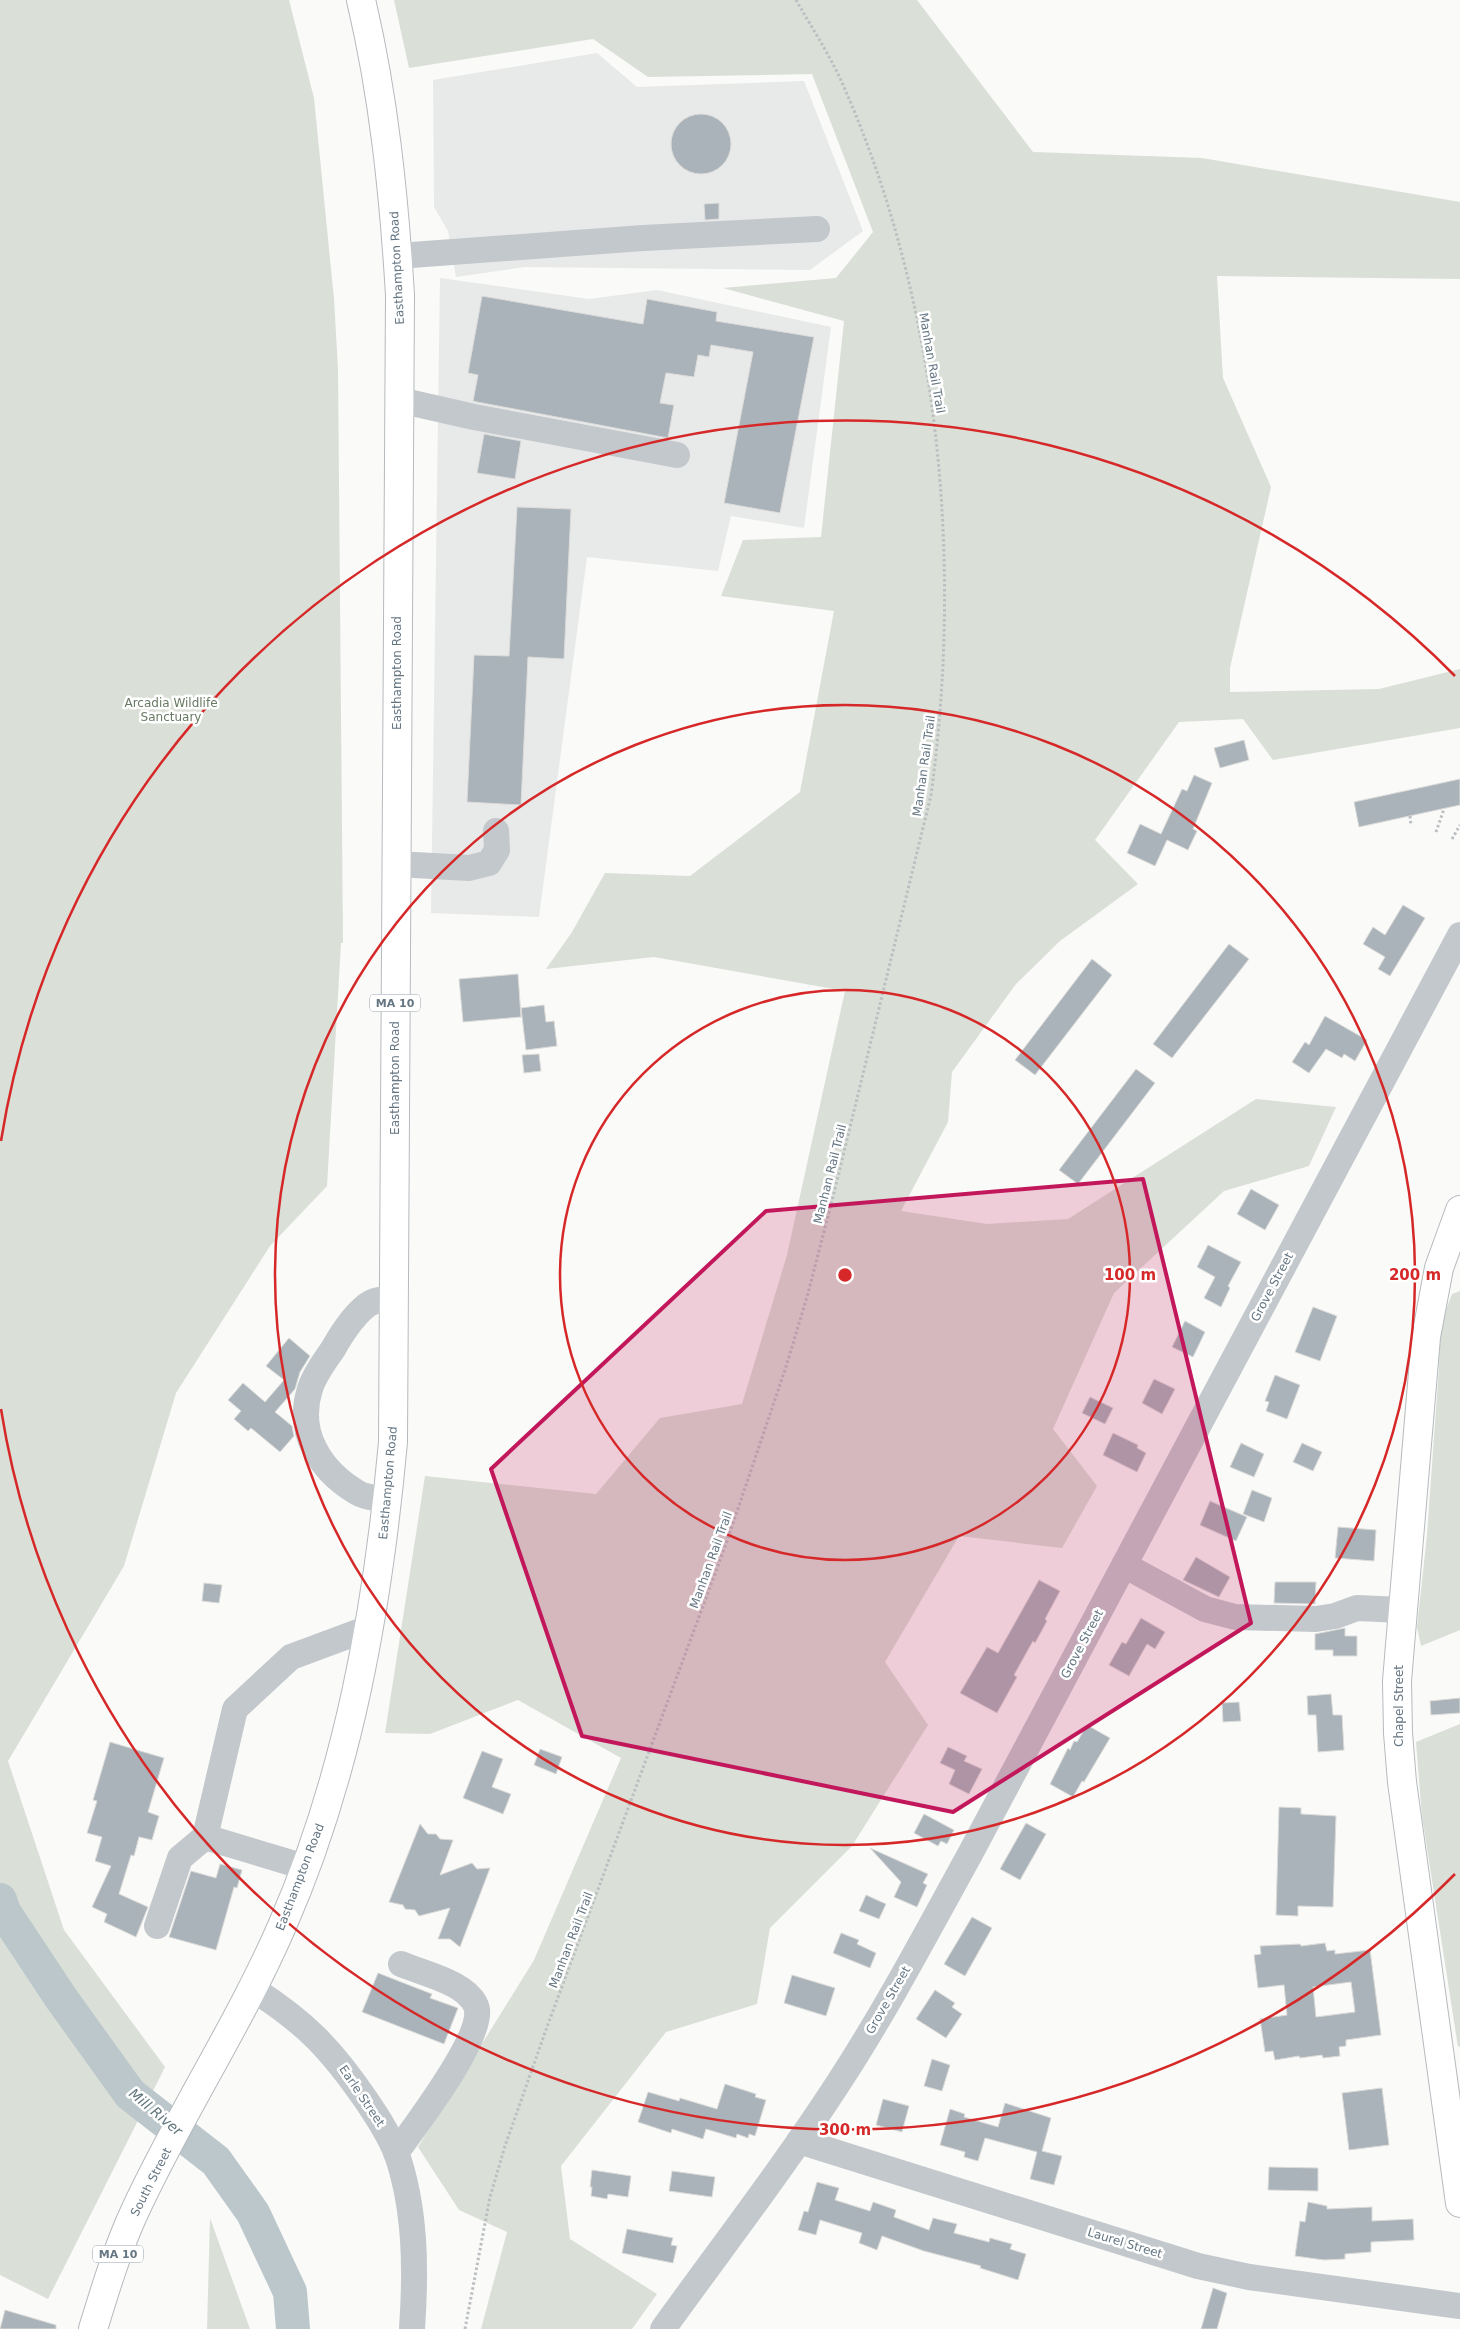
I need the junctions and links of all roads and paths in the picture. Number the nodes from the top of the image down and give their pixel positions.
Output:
1 (361, 0) edge
2 (796, 0) edge
3 (817, 229) dead end
4 (398, 256) junction
5 (399, 400) junction
6 (677, 455) dead end
7 (1444, 808) dead end
8 (1410, 816) dead end
9 (1460, 825) edge
10 (1411, 826) dead end
11 (496, 831) dead end
12 (1436, 832) dead end
13 (1452, 839) dead end
14 (396, 864) junction
15 (1460, 935) edge
16 (1460, 1210) edge
17 (394, 1299) junction
18 (387, 1500) junction
19 (1124, 1565) junction
20 (1402, 1610) junction
21 (368, 1628) junction
22 (206, 1837) junction
23 (305, 1867) junction
24 (157, 1926) dead end
25 (401, 1964) dead end
26 (253, 1988) junction
27 (1456, 2140) edge
28 (799, 2141) junction
29 (396, 2153) junction
30 (1460, 2203) edge
31 (1460, 2306) edge
32 (93, 2329) edge
33 (412, 2329) edge
34 (465, 2329) edge
35 (663, 2329) edge

1 - 4 main road, Easthampton Road / MA 10
2 - 34 path, Manhan Rail Trail
3 - 4 street
4 - 5 main road, Easthampton Road / MA 10
5 - 6 street
5 - 14 main road, Easthampton Road / MA 10
7 - 12 path
8 - 10 path
9 - 13 path
11 - 14 street
14 - 17 main road, Easthampton Road / MA 10
15 - 19 street, Grove Street
16 - 20 main road, Chapel Street
17 - 18 main road, Easthampton Road / MA 10
17 - 18 street
18 - 21 main road, Easthampton Road / MA 10
19 - 20 street
19 - 28 street, Grove Street
20 - 27 main road, Chapel Street
21 - 22 street
21 - 23 main road, Easthampton Road / MA 10
22 - 23 street
22 - 24 street
23 - 26 main road, Easthampton Road / MA 10
25 - 29 street
26 - 29 street, Earle Street
26 - 32 main road, South Street / MA 10
27 - 30 main road, Chapel Street
28 - 31 street, Laurel Street
28 - 35 street, Grove Street
29 - 33 street, Earle Street

